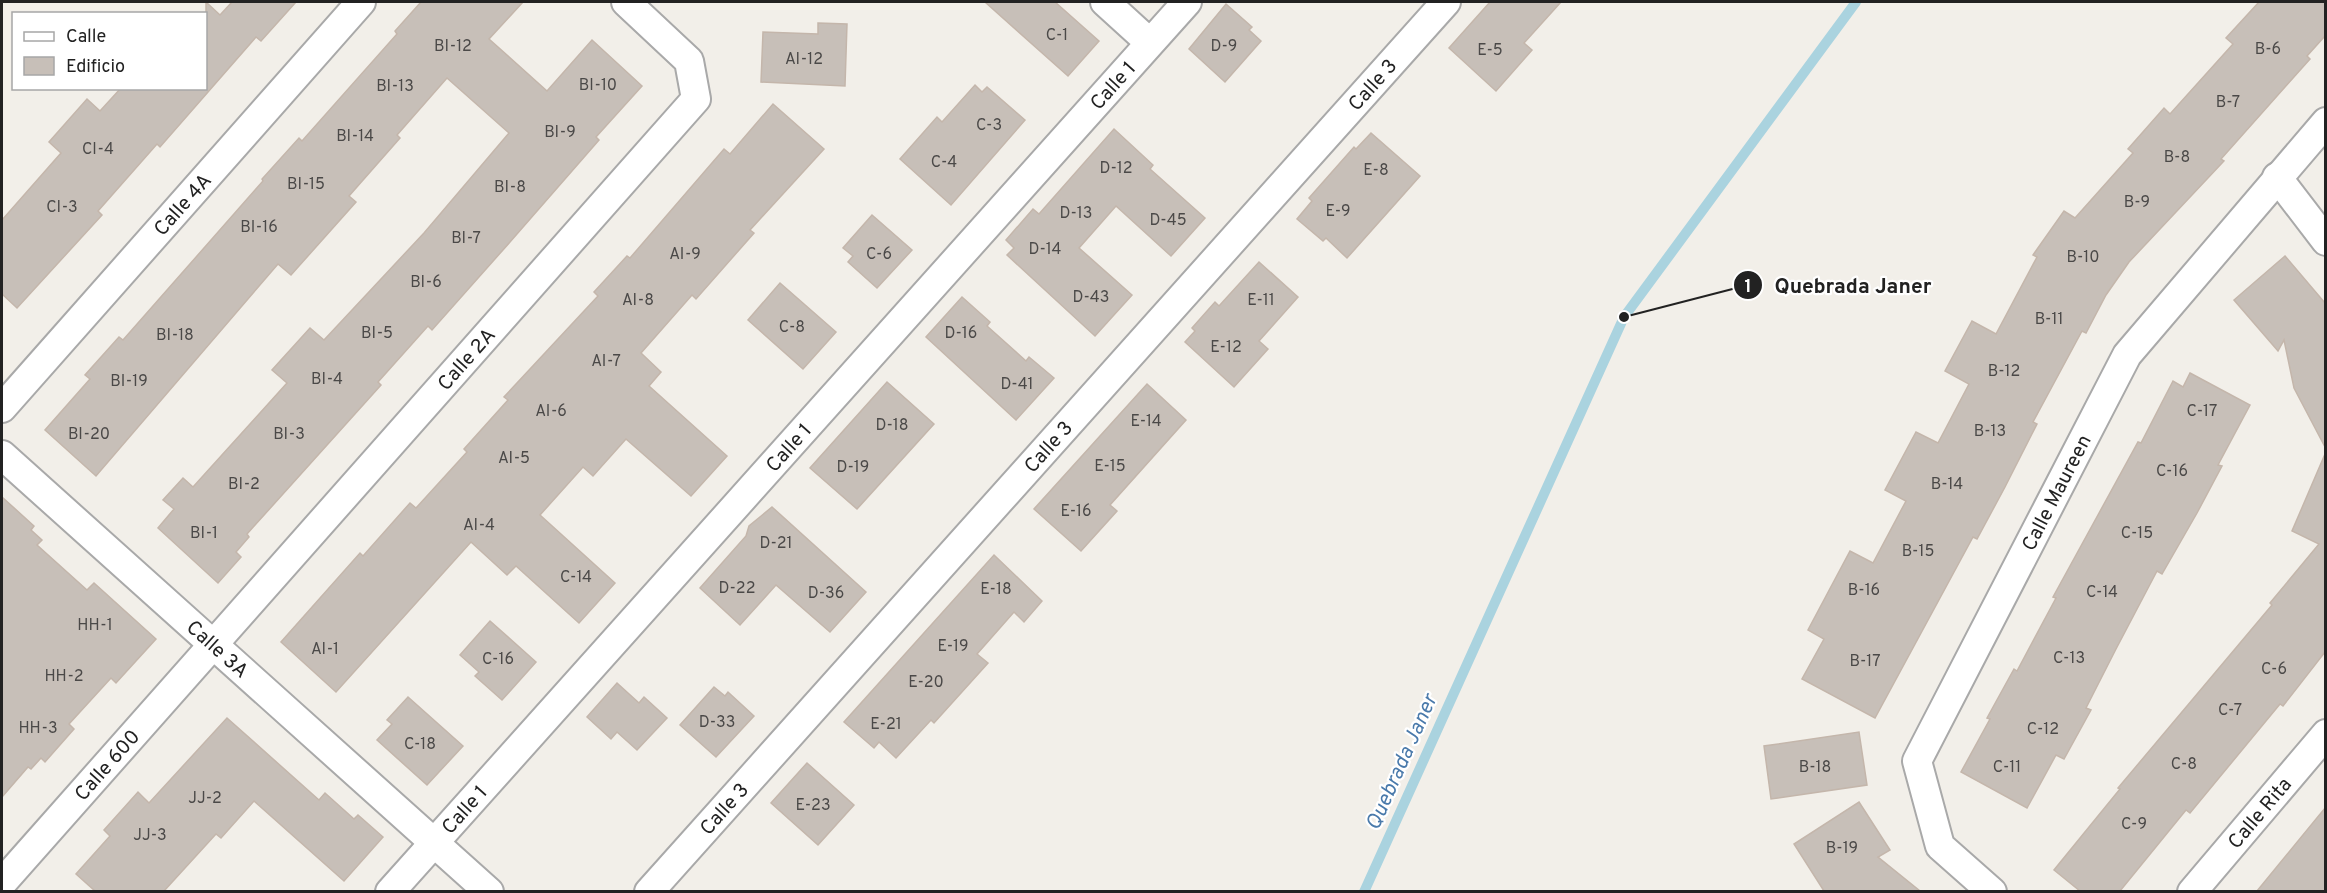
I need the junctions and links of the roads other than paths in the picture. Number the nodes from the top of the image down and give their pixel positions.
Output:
1 (361, 2) edge
2 (626, 2) edge
3 (1105, 2) edge
4 (1186, 2) edge
5 (1446, 2) edge
6 (1149, 42) junction
7 (2325, 122) edge
8 (2277, 177) junction
9 (2325, 241) edge
10 (2, 408) edge
11 (2, 455) edge
12 (213, 646) junction
13 (2325, 734) edge
14 (432, 843) junction
15 (2, 883) edge
16 (390, 891) edge
17 (489, 891) edge
18 (649, 891) edge
19 (1992, 891) edge
20 (2192, 891) edge

1 - 10 street, Calle 4A
2 - 12 street, Calle 2A
3 - 6 street
4 - 6 street, Calle 1
5 - 18 street, Calle 3
6 - 14 street, Calle 1
7 - 8 street, Calle Maureen
8 - 9 street
8 - 19 street, Calle Maureen
11 - 12 street, Calle 3A
12 - 14 street, Calle 3A
12 - 15 street, Calle 600
13 - 20 street, Calle Rita
14 - 16 street, Calle 1
14 - 17 street, Calle 3A

